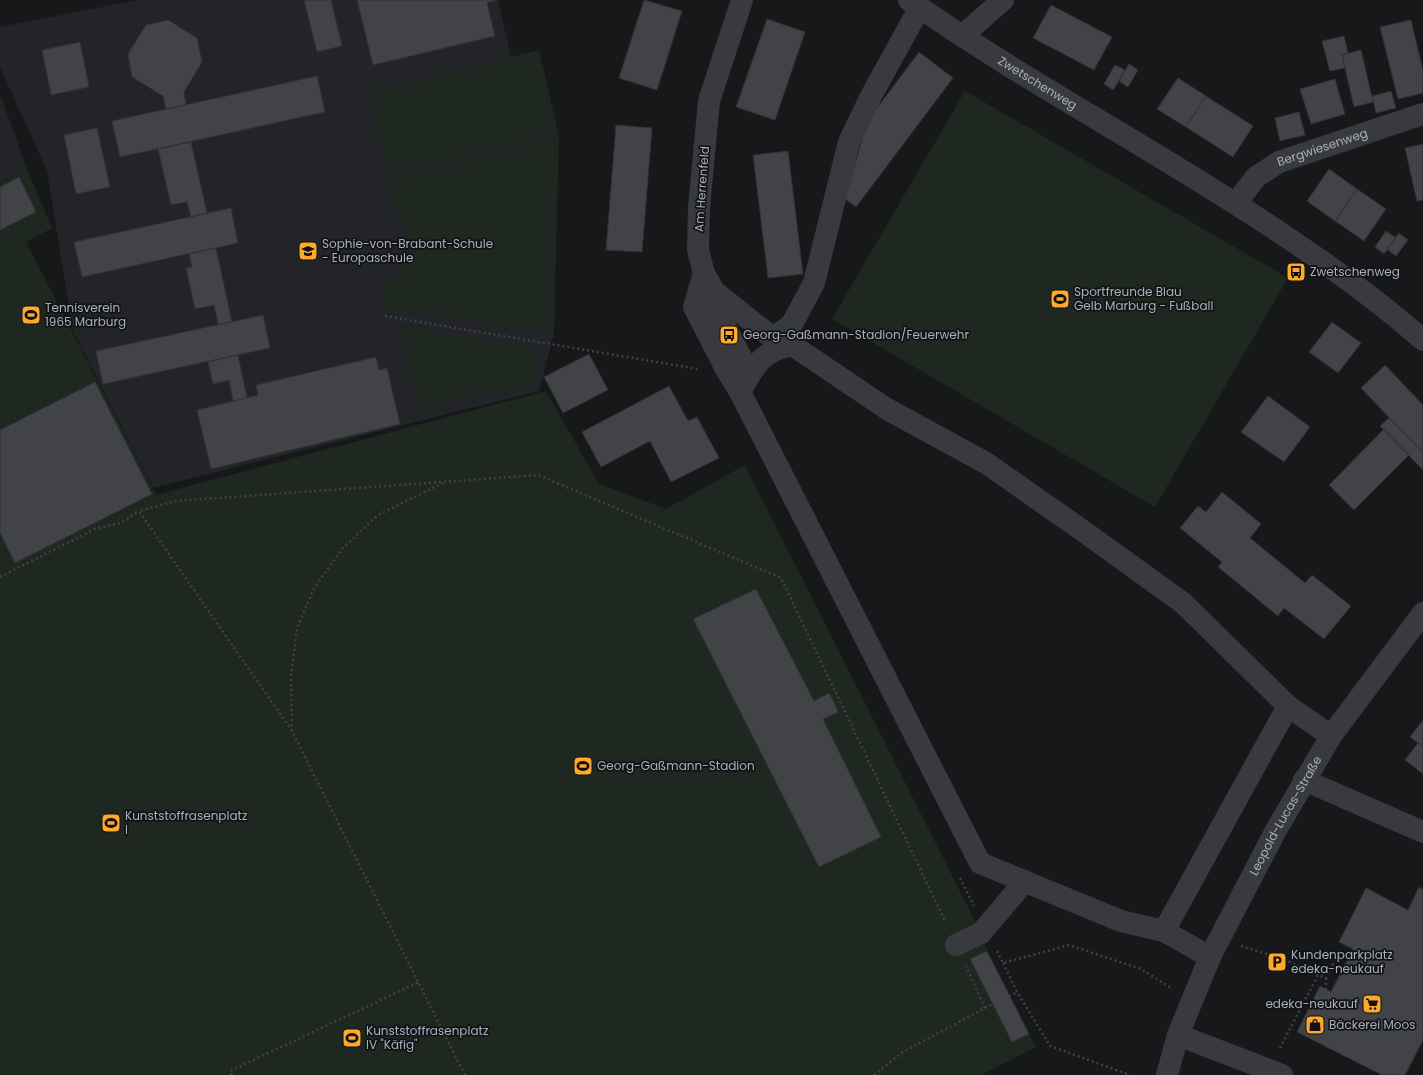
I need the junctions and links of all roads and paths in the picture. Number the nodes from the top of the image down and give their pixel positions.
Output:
1 (742, 0) edge
2 (1003, 0) edge
3 (914, 4) edge
4 (962, 36) junction
5 (1423, 114) edge
6 (1236, 203) junction
7 (709, 282) junction
8 (385, 316) dead end
9 (1423, 340) edge
10 (778, 342) junction
11 (703, 369) dead end
12 (745, 383) junction
13 (445, 482) junction
14 (139, 511) junction
15 (0, 577) edge
16 (1423, 613) edge
17 (1288, 706) junction
18 (292, 731) junction
19 (1331, 736) junction
20 (1304, 780) junction
21 (1423, 832) edge
22 (1025, 881) junction
23 (1164, 931) junction
24 (956, 945) junction
25 (1215, 949) junction
26 (1340, 950) dead end
27 (1004, 963) dead end
28 (1318, 975) junction
29 (1326, 978) junction
30 (419, 982) junction
31 (1326, 989) dead end
32 (1017, 992) junction
33 (1010, 996) dead end
34 (993, 1004) dead end
35 (985, 1008) junction
36 (1178, 1035) junction
37 (1276, 1073) edge
38 (232, 1075) edge
39 (465, 1075) edge
40 (874, 1075) edge
41 (1130, 1075) edge
42 (1167, 1075) edge

1 - 7 street, Am Herrenfeld
2 - 4 street
3 - 4 street, Zwetschenweg
3 - 10 street
4 - 6 street, Zwetschenweg
5 - 6 street, Bergwiesenweg
6 - 9 street, Zwetschenweg
7 - 10 street
7 - 12 street, Am Herrenfeld
8 - 11 path
10 - 12 street
10 - 17 street
12 - 22 street, Am Herrenfeld
13 - 14 path
13 - 18 path
13 - 24 path
14 - 15 path
14 - 18 path
16 - 19 street, Leopold-Lucas-Straße
17 - 19 street
17 - 23 street
18 - 30 path
19 - 20 street, Leopold-Lucas-Straße
20 - 21 street
20 - 25 street, Leopold-Lucas-Straße
22 - 23 street, Am Herrenfeld
22 - 24 street
23 - 25 street, Am Herrenfeld
24 - 35 path
25 - 28 path
25 - 36 street, Leopold-Lucas-Straße
26 - 29 path
27 - 32 path
28 - 29 path
28 - 37 path
29 - 31 path
30 - 38 path
30 - 39 path
32 - 33 path
32 - 41 path
34 - 35 path
35 - 40 path
36 - 37 street
36 - 42 street, Leopold-Lucas-Straße

